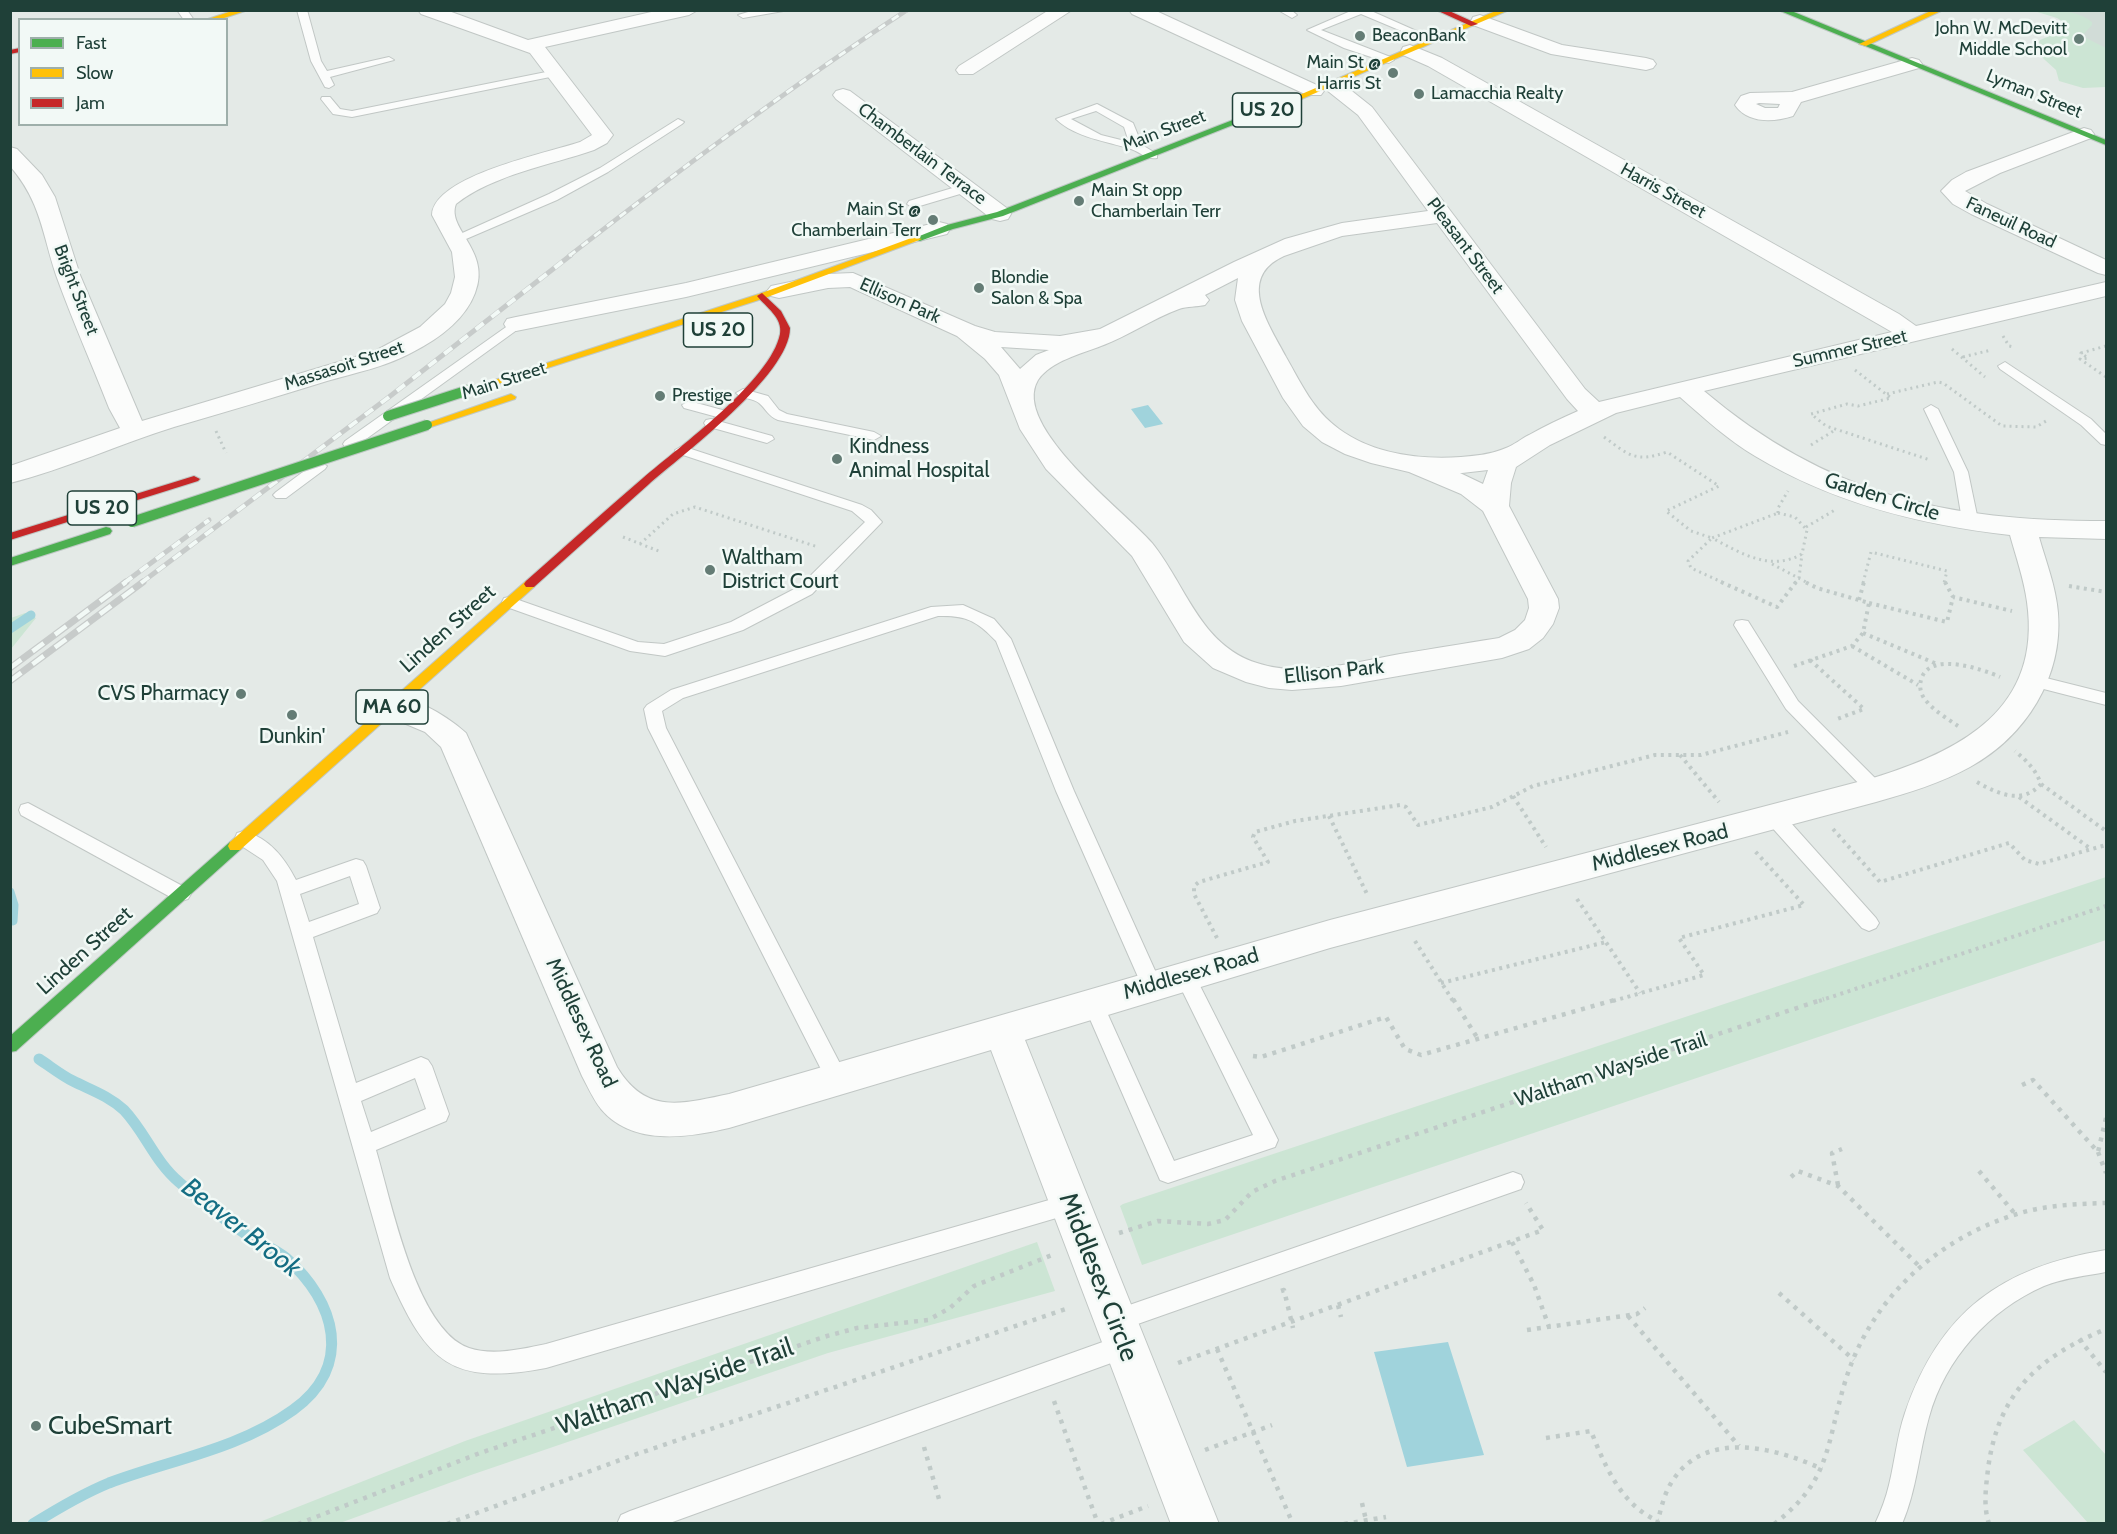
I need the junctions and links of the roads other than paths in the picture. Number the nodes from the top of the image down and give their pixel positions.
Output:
1 (245, 10) edge
2 (302, 10) edge
3 (427, 10) edge
4 (689, 10) edge
5 (784, 10) edge
6 (1063, 10) edge
7 (1138, 10) edge
8 (1438, 10) edge
9 (1506, 10) edge
10 (1781, 10) edge
11 (1940, 10) edge
12 (1362, 11) edge
13 (740, 13) edge
14 (620, 17) edge
15 (215, 18) edge
16 (1477, 23) junction
17 (758, 27) dead end
18 (1434, 41) junction
19 (1863, 44) junction
20 (530, 45) junction
21 (1410, 51) junction
22 (389, 60) dead end
23 (1389, 60) junction
24 (1646, 64) dead end
25 (1912, 64) junction
26 (554, 70) junction
27 (966, 70) dead end
28 (1323, 88) junction
29 (411, 94) dead end
30 (843, 95) dead end
31 (1793, 98) dead end
32 (326, 99) dead end
33 (678, 122) dead end
34 (2084, 134) junction
35 (2106, 143) edge
36 (1137, 147) junction
37 (10, 153) edge
38 (1153, 156) junction
39 (966, 188) junction
40 (913, 204) dead end
41 (1000, 214) junction
42 (1442, 216) junction
43 (962, 231) junction
44 (455, 239) junction
45 (1267, 256) junction
46 (2106, 268) edge
47 (742, 276) junction
48 (867, 277) junction
49 (2106, 289) edge
50 (806, 300) dead end
51 (1176, 301) junction
52 (792, 305) dead end
53 (768, 307) junction
54 (1251, 314) junction
55 (516, 324) joint
56 (966, 331) junction
57 (1913, 335) junction
58 (1105, 336) junction
59 (2005, 366) dead end
60 (1685, 388) junction
61 (527, 392) dead end
62 (743, 393) junction
63 (1020, 394) junction
64 (688, 405) dead end
65 (1931, 409) dead end
66 (716, 419) junction
67 (1598, 424) junction
68 (349, 429) dead end
69 (135, 431) junction
70 (874, 436) dead end
71 (766, 440) dead end
72 (2106, 441) edge
73 (682, 450) junction
74 (1512, 455) junction
75 (1419, 466) junction
76 (10, 475) edge
77 (199, 477) dead end
78 (281, 495) dead end
79 (1495, 506) junction
80 (1970, 520) junction
81 (2022, 528) junction
82 (2106, 530) edge
83 (10, 537) edge
84 (10, 562) edge
85 (510, 602) junction
86 (1742, 625) dead end
87 (2020, 680) junction
88 (2106, 699) edge
89 (393, 706) junction
90 (1876, 790) junction
91 (28, 810) dead end
92 (1775, 818) junction
93 (244, 838) junction
94 (289, 890) junction
95 (181, 894) junction
96 (1869, 923) dead end
97 (302, 933) junction
98 (1185, 976) junction
99 (1152, 986) junction
100 (1093, 1003) junction
101 (1002, 1030) junction
102 (10, 1046) edge
103 (837, 1079) junction
104 (349, 1096) junction
105 (365, 1145) junction
106 (1513, 1182) road end
107 (1070, 1204) junction
108 (2106, 1261) edge
109 (1120, 1334) junction
110 (1183, 1493) edge
111 (630, 1524) edge
112 (1888, 1524) edge

1 - 15 main road
2 - 22 lane
3 - 20 street, Massasoit Street
4 - 14 street
5 - 13 lane
6 - 27 street
7 - 28 street, Pleasant Street
8 - 16 main road
9 - 16 main road, Main Street / US 20
10 - 19 main road, Lyman Street
11 - 19 main road
12 - 18 lane
12 - 23 lane
13 - 17 lane
14 - 20 street
16 - 18 main road, Main Street / US 20
16 - 24 street
18 - 21 main road, Main Street / US 20
19 - 25 main road, Lyman Street
20 - 26 street, Massasoit Street
21 - 23 main road, Main Street / US 20
21 - 57 street, Harris Street
23 - 28 main road, Main Street / US 20
25 - 31 street
25 - 34 main road, Lyman Street
26 - 29 lane
26 - 32 lane
26 - 44 street, Massasoit Street
28 - 38 main road, Main Street / US 20
28 - 42 street, Pleasant Street
30 - 39 street, Chamberlain Terrace
33 - 44 lane
34 - 35 main road, Lyman Street
34 - 46 street, Faneuil Road
36 - 36 lane
36 - 38 lane
37 - 69 street, Bright Street
38 - 41 main road, Main Street / US 20
39 - 40 lane
39 - 41 street, Chamberlain Terrace
41 - 43 main road, Main Street / US 20
41 - 43 main road, Main Street / US 20
42 - 45 street, Ellison Park
42 - 67 street, Pleasant Street
43 - 47 street
43 - 53 main road, Main Street / US 20
44 - 69 street, Massasoit Street
45 - 51 street, Ellison Park
45 - 54 street, Ellison Park
47 - 53 street
47 - 55 street
48 - 50 main road
48 - 53 street, Ellison Park
48 - 56 street, Ellison Park
49 - 57 street, Summer Street
51 - 54 street, Ellison Park
51 - 58 street, Ellison Park
52 - 53 main road, Main Street / US 20
53 - 62 main road, Linden Street / MA 60
53 - 68 main road, Main Street / US 20, bridge
54 - 75 street, Ellison Park
55 - 78 lane
56 - 58 street, Ellison Park
56 - 63 street, Ellison Park
57 - 60 street, Summer Street
58 - 63 street, Ellison Park
59 - 72 lane
60 - 67 street, Summer Street
60 - 80 street, Garden Circle
61 - 84 main road, Main Street / US 20, bridge
62 - 66 main road, Linden Street / MA 60
62 - 70 lane
63 - 79 street, Ellison Park
64 - 66 lane
65 - 80 lane
66 - 71 lane
66 - 73 main road, Linden Street / MA 60
67 - 74 street, Ellison Park
69 - 76 street, Massasoit Street
73 - 85 main road, Linden Street / MA 60
73 - 85 lane
74 - 75 street, Ellison Park
74 - 79 street
75 - 79 street, Ellison Park
77 - 83 main road, US 20
80 - 81 street, Garden Circle
81 - 82 street, Garden Circle
81 - 87 street, Middlesex Road
85 - 89 main road, Linden Street / MA 60
86 - 90 lane
87 - 88 lane
87 - 90 street, Middlesex Road
89 - 93 main road, Linden Street / MA 60
89 - 103 street, Middlesex Road
90 - 92 street, Middlesex Road
91 - 95 lane
92 - 96 lane
92 - 98 street, Middlesex Road
93 - 94 lane
93 - 95 main road, Linden Street / MA 60
94 - 97 lane
94 - 97 lane
95 - 102 main road, Linden Street / MA 60
97 - 104 lane
98 - 99 street, Middlesex Road
98 - 100 lane
99 - 100 street, Middlesex Road
99 - 103 lane
100 - 101 street, Middlesex Road
101 - 103 street, Middlesex Road
101 - 107 street, Middlesex Circle
104 - 105 lane
104 - 105 lane
105 - 107 lane
106 - 109 lane
107 - 109 street, Middlesex Circle
108 - 112 lane
109 - 110 street, Middlesex Circle
109 - 111 lane

